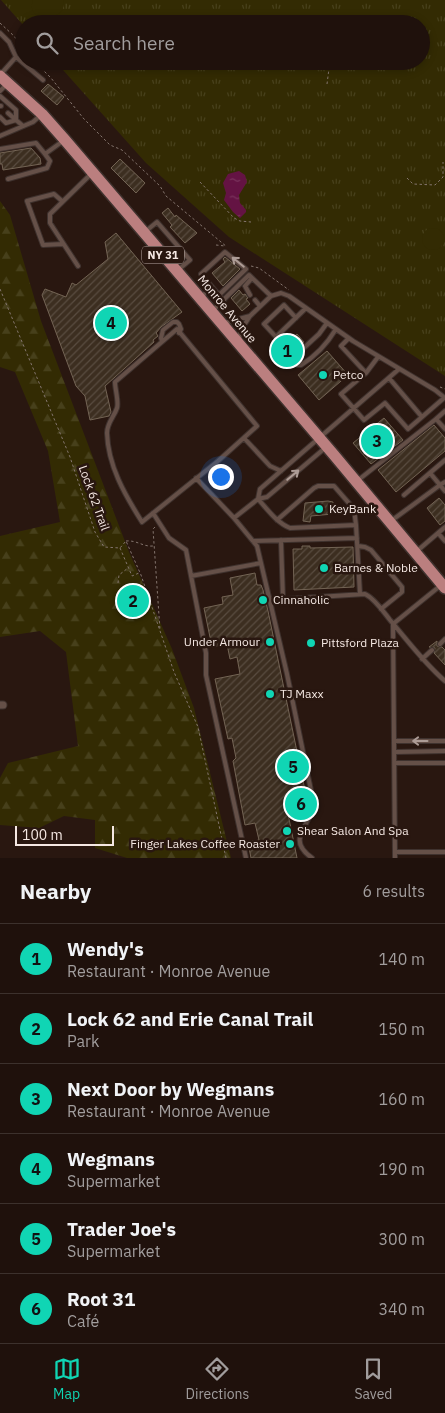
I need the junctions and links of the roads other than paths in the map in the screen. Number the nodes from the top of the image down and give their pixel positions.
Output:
1 (0, 33) edge
2 (15, 55) edge
3 (15, 59) edge
4 (31, 70) edge
5 (43, 80) dead end
6 (2, 81) edge
7 (0, 96) edge
8 (8, 114) dead end
9 (42, 114) junction
10 (0, 118) edge
11 (16, 120) junction
12 (23, 126) junction
13 (0, 136) edge
14 (65, 140) junction
15 (0, 149) edge
16 (45, 154) junction
17 (92, 173) junction
18 (8, 179) dead end
19 (62, 201) junction
20 (144, 233) junction
21 (63, 244) junction
22 (78, 266) dead end
23 (176, 271) junction
24 (251, 276) junction
25 (212, 287) junction
26 (219, 295) junction
27 (250, 295) dead end
28 (271, 296) junction
29 (199, 298) junction
30 (254, 300) dead end
31 (224, 301) junction
32 (260, 306) junction
33 (306, 308) junction
34 (211, 312) junction
35 (250, 316) junction
36 (296, 318) junction
37 (221, 323) junction
38 (328, 323) junction
39 (336, 329) junction
40 (179, 333) junction
41 (349, 338) junction
42 (162, 341) junction
43 (239, 345) junction
44 (378, 357) junction
45 (399, 369) junction
46 (366, 373) junction
47 (389, 378) junction
48 (445, 398) edge
49 (354, 409) junction
50 (445, 411) edge
51 (422, 417) junction
52 (436, 419) junction
53 (445, 430) edge
54 (244, 438) junction
55 (323, 443) junction
56 (445, 460) edge
57 (281, 471) junction
58 (430, 473) junction
59 (196, 478) junction
60 (356, 482) junction
61 (445, 482) edge
62 (440, 485) junction
63 (445, 491) edge
64 (404, 495) dead end
65 (258, 499) junction
66 (152, 513) junction
67 (234, 518) junction
68 (277, 520) junction
69 (390, 522) junction
70 (356, 525) junction
71 (442, 530) edge
72 (358, 538) junction
73 (280, 540) junction
74 (253, 541) junction
75 (445, 541) edge
76 (358, 546) junction
77 (415, 552) junction
78 (261, 563) junction
79 (191, 576) junction
80 (444, 585) edge
81 (360, 594) junction
82 (283, 599) junction
83 (270, 600) junction
84 (381, 609) junction
85 (393, 624) junction
86 (445, 639) edge
87 (440, 644) dead end
88 (432, 650) dead end
89 (422, 659) junction
90 (445, 681) edge
91 (445, 735) edge
92 (395, 741) junction
93 (443, 741) edge
94 (445, 751) edge
95 (395, 752) junction
96 (394, 763) junction
97 (445, 763) edge
98 (395, 852) junction
99 (445, 852) edge
100 (246, 858) edge
101 (312, 858) edge
102 (395, 858) edge

1 - 2 lane
3 - 6 lane
4 - 5 lane
6 - 9 main road, Monroe Avenue / NY 31
7 - 11 lane
8 - 11 lane
9 - 12 lane
9 - 14 main road, Monroe Avenue / NY 31
10 - 11 lane
11 - 12 lane
12 - 13 lane
14 - 16 lane
14 - 17 main road, Monroe Avenue / NY 31
15 - 16 lane
16 - 18 lane
17 - 19 lane
17 - 20 main road, Monroe Avenue / NY 31
19 - 21 lane
19 - 21 lane
20 - 23 main road, Monroe Avenue / NY 31
20 - 23 lane
21 - 22 lane
23 - 29 main road, Monroe Avenue / NY 31
24 - 27 lane
24 - 28 lane
24 - 31 lane
25 - 26 lane
26 -> 25 lane
25 - 29 lane
26 - 31 lane
28 - 32 lane
28 - 33 lane
29 - 34 main road, Monroe Avenue / NY 31
30 - 32 lane
31 - 34 lane
32 - 35 lane
33 - 36 lane
33 - 38 lane
34 - 37 main road, Monroe Avenue / NY 31
35 - 37 lane
35 - 43 lane
36 - 36 lane
37 - 43 main road, Monroe Avenue / NY 31
38 - 39 lane
38 - 39 lane
39 - 41 lane
40 - 42 lane
40 - 42 lane
40 - 54 lane
41 - 44 lane
41 - 46 lane
42 - 66 lane
43 - 55 main road, Monroe Avenue / NY 31
44 - 45 lane
44 - 46 lane
45 - 47 lane
45 - 48 lane
46 - 49 lane
47 - 49 lane
47 - 51 lane
48 - 51 lane
49 - 51 lane
49 - 55 lane
50 - 52 lane
52 - 53 lane
52 - 60 lane
54 - 57 lane
54 - 59 lane
55 - 57 lane
55 - 60 main road, Monroe Avenue / NY 31
65 -> 55 lane
56 - 58 lane
57 - 65 lane
58 - 62 lane
58 - 64 lane
59 - 66 lane
59 - 67 lane
60 - 69 main road, Monroe Avenue / NY 31
61 - 62 lane
62 - 63 lane
62 - 69 lane
65 - 67 lane
65 - 68 lane
66 - 79 lane
67 - 74 lane
68 - 70 lane
68 - 70 lane
69 - 77 main road, Monroe Avenue / NY 31
70 - 72 lane
71 - 75 lane
71 - 77 lane
72 - 73 lane
72 - 76 lane
73 - 74 lane
73 - 82 lane
74 - 78 lane
76 - 81 lane
76 - 84 lane
77 - 80 main road, Monroe Avenue / NY 31
78 - 79 lane
78 - 83 lane
79 - 100 lane
80 - 85 lane
81 - 82 lane
81 - 84 lane
82 - 83 lane
83 - 101 lane
84 - 85 lane
85 - 89 lane
85 - 92 lane
86 - 87 lane
88 - 89 lane
89 - 90 lane
91 - 93 lane
93 -> 92 lane
92 - 95 lane
94 - 95 lane
95 - 96 lane
96 - 97 lane
96 - 98 lane
98 - 99 lane
98 - 102 lane

